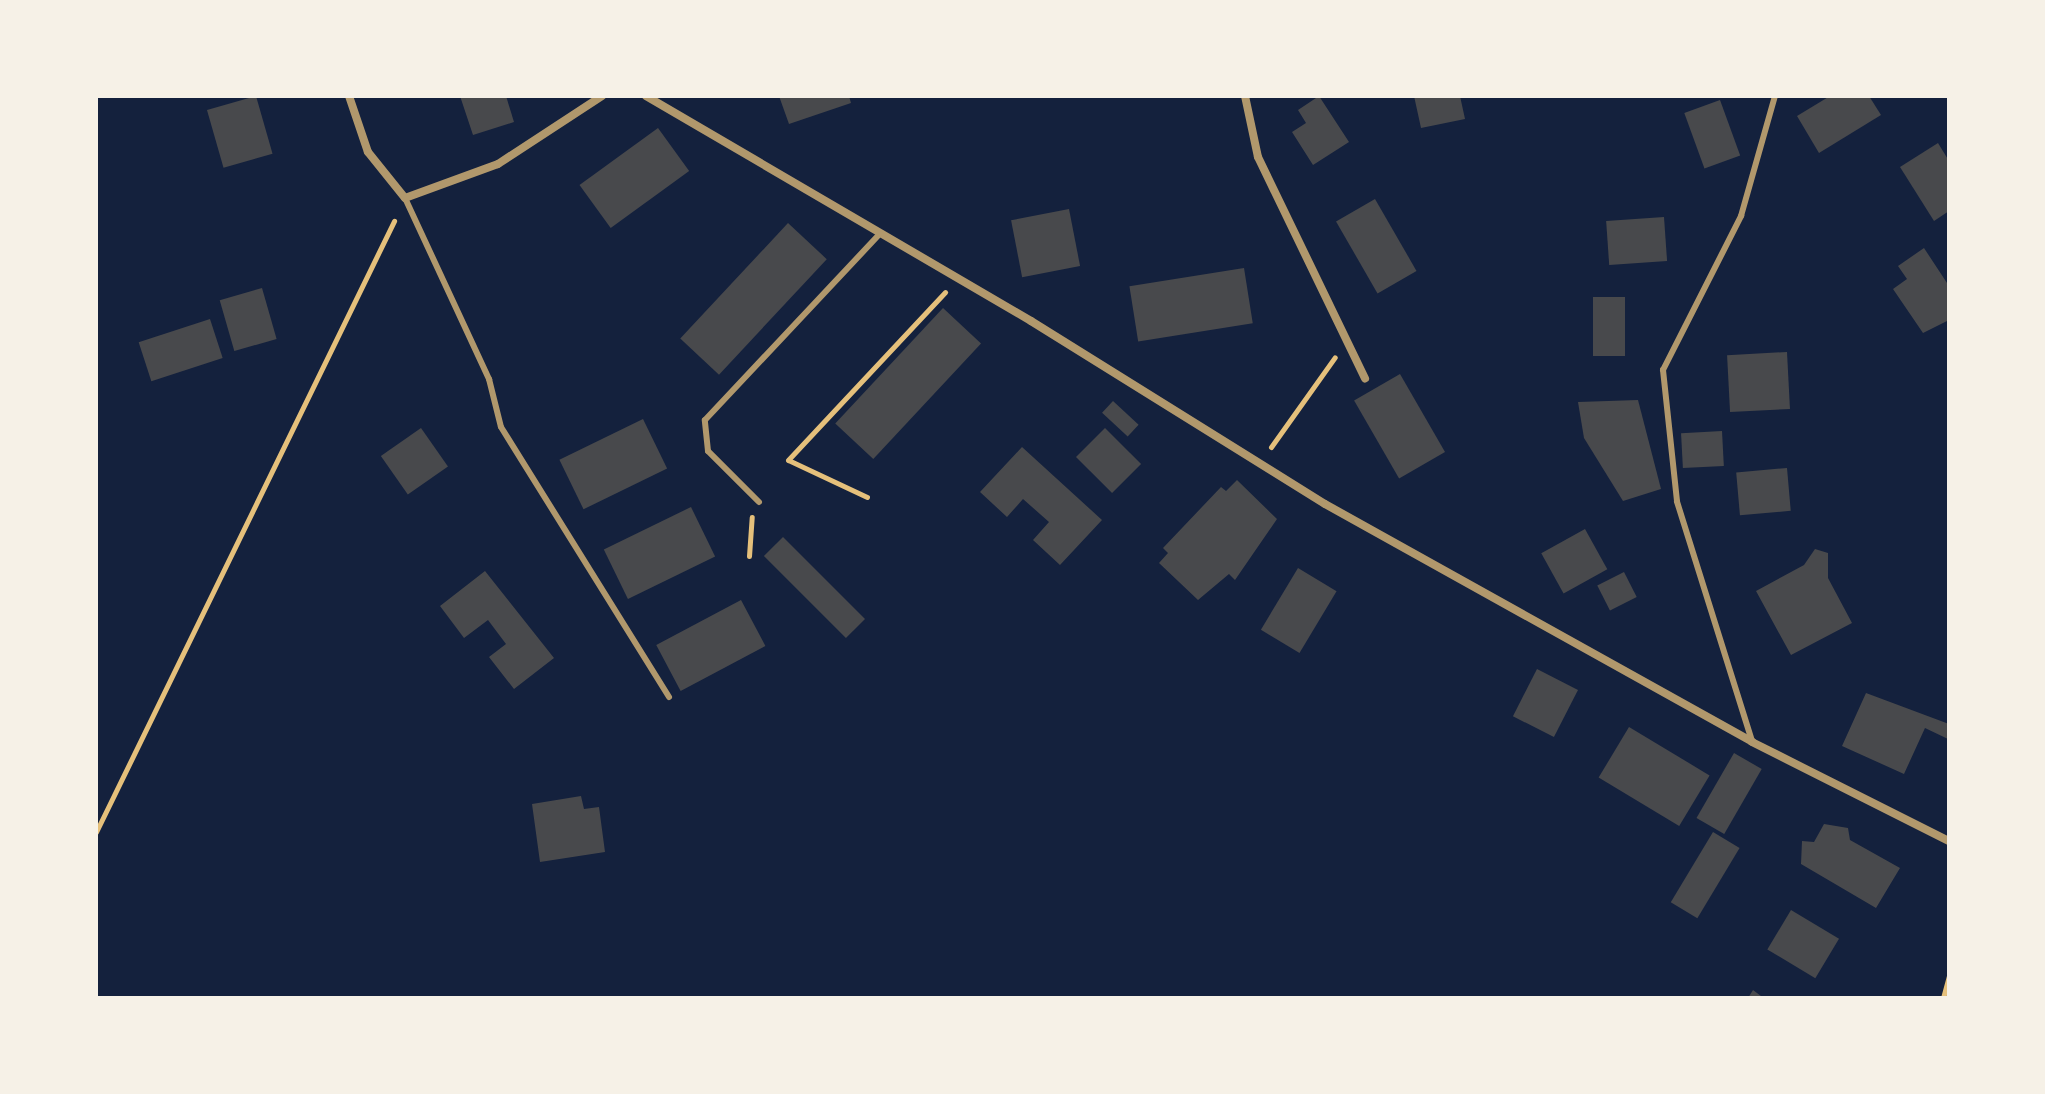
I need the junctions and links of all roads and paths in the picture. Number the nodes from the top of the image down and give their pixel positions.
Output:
1 (349, 96) edge
2 (602, 96) edge
3 (646, 96) edge
4 (1245, 96) edge
5 (1775, 96) edge
6 (405, 198) junction
7 (878, 236) junction
8 (956, 279) junction
9 (1347, 340) junction
10 (1365, 378) dead end
11 (1259, 463) junction
12 (867, 497) dead end
13 (759, 502) dead end
14 (751, 520) dead end
15 (749, 556) dead end
16 (669, 697) dead end
17 (1752, 742) junction
18 (96, 832) edge
19 (1949, 841) edge
20 (1949, 976) edge
21 (1943, 998) edge

1 - 6 street
2 - 6 street
3 - 7 street
4 - 9 street
5 - 17 lane
6 - 16 lane
6 - 18 path
7 - 8 street
7 - 13 lane
8 - 11 street
8 - 12 path
9 - 10 street
9 - 11 path
11 - 17 street
14 - 15 path
17 - 19 street
20 - 21 path

